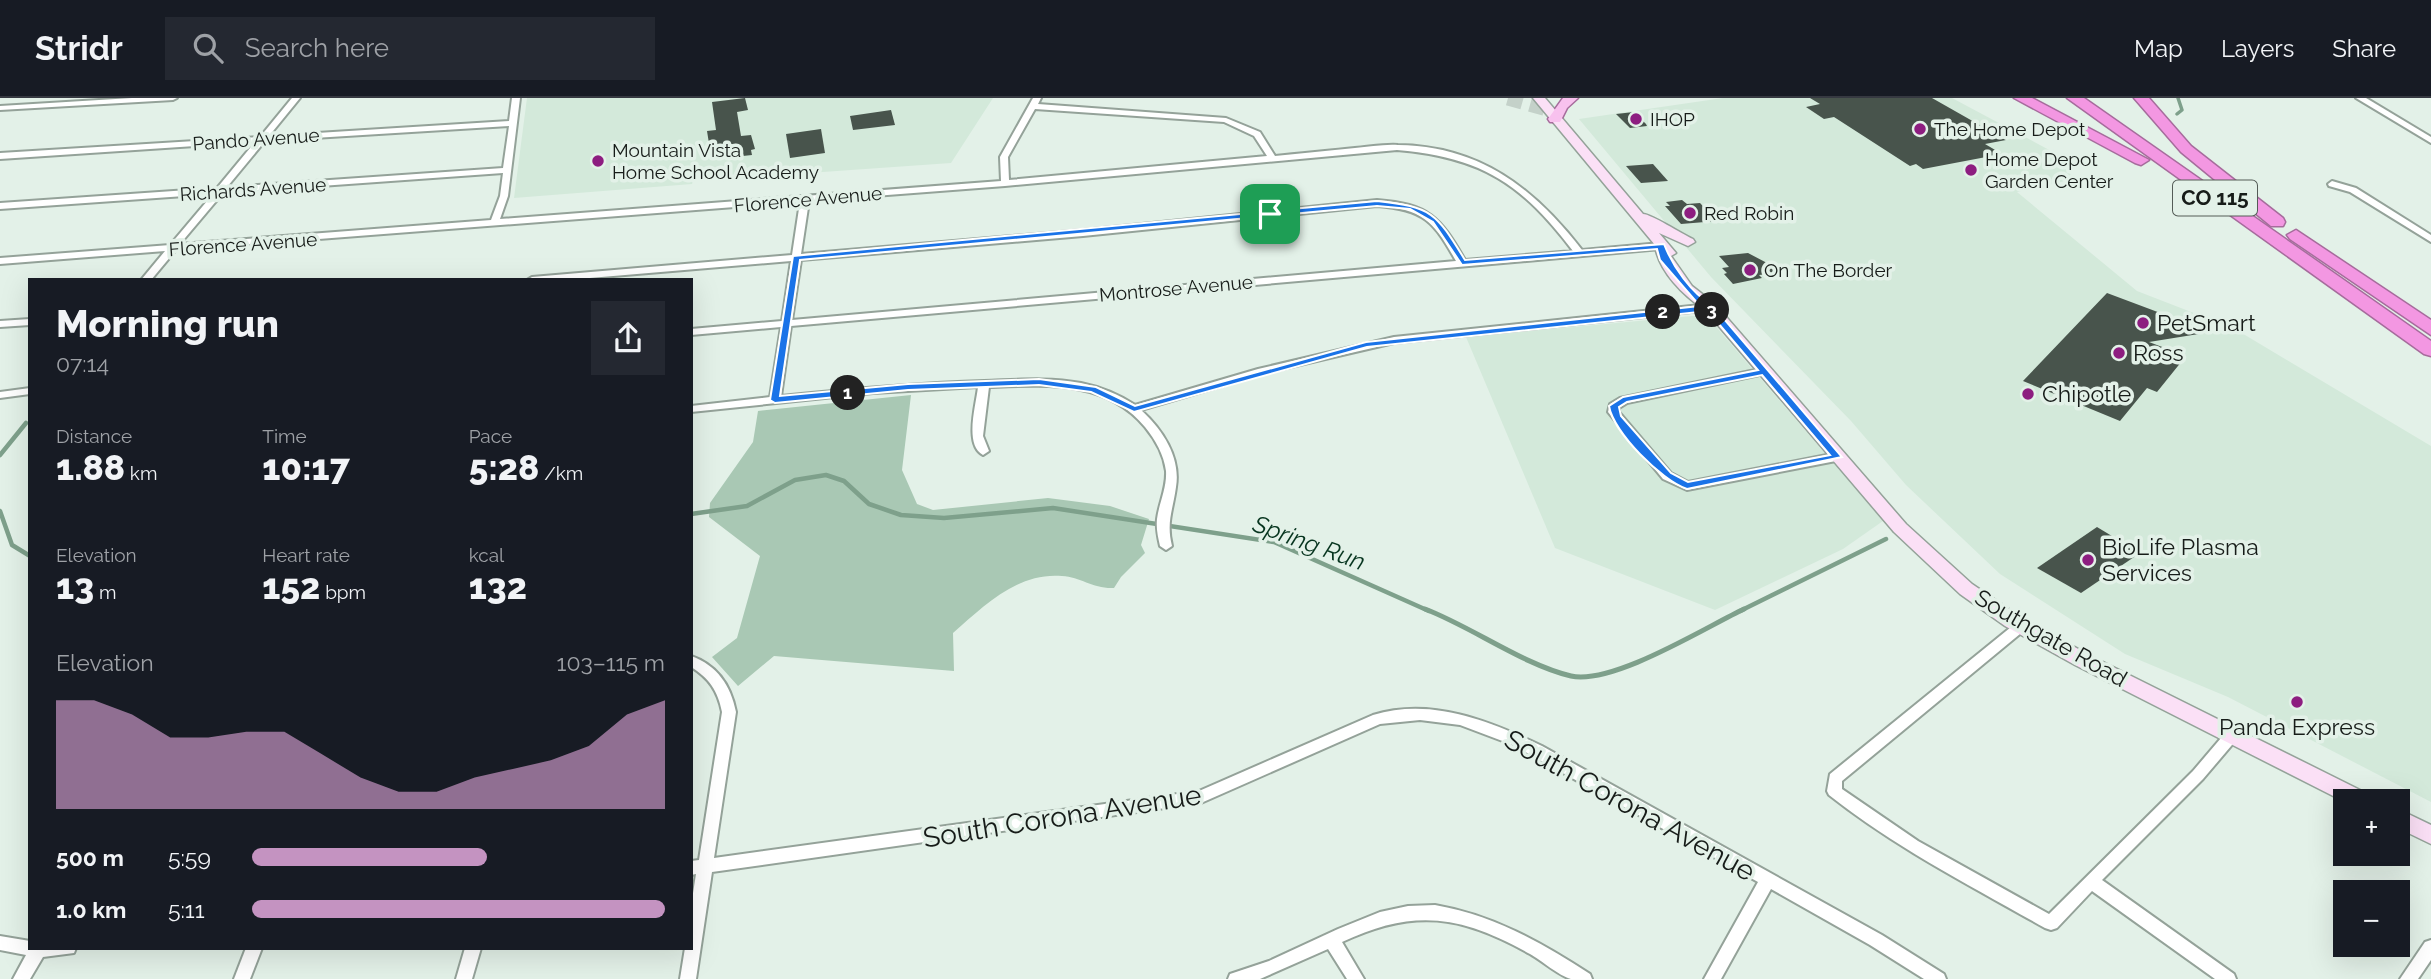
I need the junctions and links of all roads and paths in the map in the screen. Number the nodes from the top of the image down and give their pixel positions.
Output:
1 (173, 98) edge
2 (296, 98) edge
3 (516, 98) edge
4 (1539, 98) tunnel mouth
5 (1571, 98) edge
6 (2021, 98) edge
7 (2074, 98) edge
8 (2097, 98) edge
9 (2141, 98) edge
10 (2360, 98) edge
11 (1035, 102) edge
12 (0, 108) edge
13 (1555, 119) junction
14 (513, 123) junction
15 (262, 139) junction
16 (2431, 141) edge
17 (0, 156) edge
18 (1272, 158) junction
19 (506, 170) junction
20 (1005, 183) junction
21 (2332, 184) dead end
22 (219, 191) junction
23 (1622, 197) junction
24 (805, 200) junction
25 (0, 206) edge
26 (2277, 222) junction
27 (494, 224) junction
28 (2431, 239) edge
29 (1688, 242) dead end
30 (1661, 246) junction
31 (171, 249) junction
32 (1579, 253) junction
33 (796, 258) junction
34 (0, 261) edge
35 (1462, 263) junction
36 (148, 278) edge
37 (556, 278) edge
38 (2356, 297) junction
39 (1710, 307) junction
40 (28, 321) edge
41 (786, 323) junction
42 (0, 324) edge
43 (2431, 330) edge
44 (693, 332) edge
45 (2431, 350) edge
46 (1765, 372) junction
47 (1087, 374) dead end
48 (984, 384) junction
49 (1079, 386) junction
50 (28, 391) edge
51 (0, 394) edge
52 (775, 400) junction
53 (693, 409) edge
54 (1134, 409) junction
55 (983, 451) dead end
56 (1837, 457) junction
57 (1164, 515) joint
58 (1160, 529) joint
59 (1166, 546) dead end
60 (2021, 626) junction
61 (693, 662) edge
62 (2232, 735) junction
63 (2338, 789) edge
64 (2410, 824) edge
65 (2431, 835) edge
66 (699, 867) edge
67 (1767, 881) junction
68 (2091, 881) junction
69 (693, 928) edge
70 (1332, 941) junction
71 (0, 943) edge
72 (2431, 947) edge
73 (28, 948) edge
74 (37, 950) edge
75 (253, 950) edge
76 (472, 950) edge
77 (691, 950) edge
78 (21, 979) edge
79 (242, 979) edge
80 (464, 979) edge
81 (688, 979) edge
82 (1236, 979) edge
83 (1356, 979) edge
84 (1584, 979) edge
85 (1712, 979) edge
86 (1937, 979) edge
87 (2228, 979) edge
88 (2408, 979) edge

1 - 12 street
2 - 15 street
3 - 14 street
4 - 13 street, Southgate Road
5 - 13 main road
6 - 38 highway
7 - 38 highway, CO 115
8 - 26 highway, CO 115
9 - 26 highway
10 - 16 street
11 - 18 street
11 - 20 street
13 - 23 street, Southgate Road
14 - 15 street, Pando Avenue
14 - 19 street
15 - 17 street, Pando Avenue
15 - 22 street
18 - 20 street, Florence Avenue
18 - 32 street, Florence Avenue
19 - 22 street, Richards Avenue
19 - 27 street
20 - 24 street, Florence Avenue
21 - 28 street
22 - 25 street, Richards Avenue
22 - 31 street
23 - 29 street
23 - 30 street, Southgate Road
24 - 27 street, Florence Avenue
24 - 33 street
26 - 43 highway, CO 115
27 - 31 street, Florence Avenue
30 - 32 street, Montrose Avenue
30 - 39 street, Southgate Road
31 - 34 street, Florence Avenue
31 - 36 street
32 - 35 street, Montrose Avenue
33 - 35 street
33 - 37 street
33 - 41 street
35 - 41 street, Montrose Avenue
38 - 45 highway, CO 115
39 - 46 street, Southgate Road
39 - 54 street
40 - 42 street
41 - 44 street, Montrose Avenue
41 - 52 street
46 - 56 street, Southgate Road
46 - 56 street
47 - 49 street
48 - 49 street
48 - 52 street
48 - 55 street
49 - 54 street
50 - 51 street
52 - 53 street
54 - 57 street
56 - 60 street, Southgate Road
57 - 58 street
58 - 59 street
60 - 62 street, Southgate Road
60 - 68 street
61 - 66 street
62 - 63 street, Southgate Road
62 - 68 street
64 - 65 street
66 - 67 street, South Corona Avenue
66 - 69 street
67 - 85 street
67 - 86 street, South Corona Avenue
68 - 87 street
70 - 82 street
70 - 83 street
70 - 84 street
71 - 73 street
72 - 88 street
74 - 78 street
75 - 79 street
76 - 80 street
77 - 81 street

